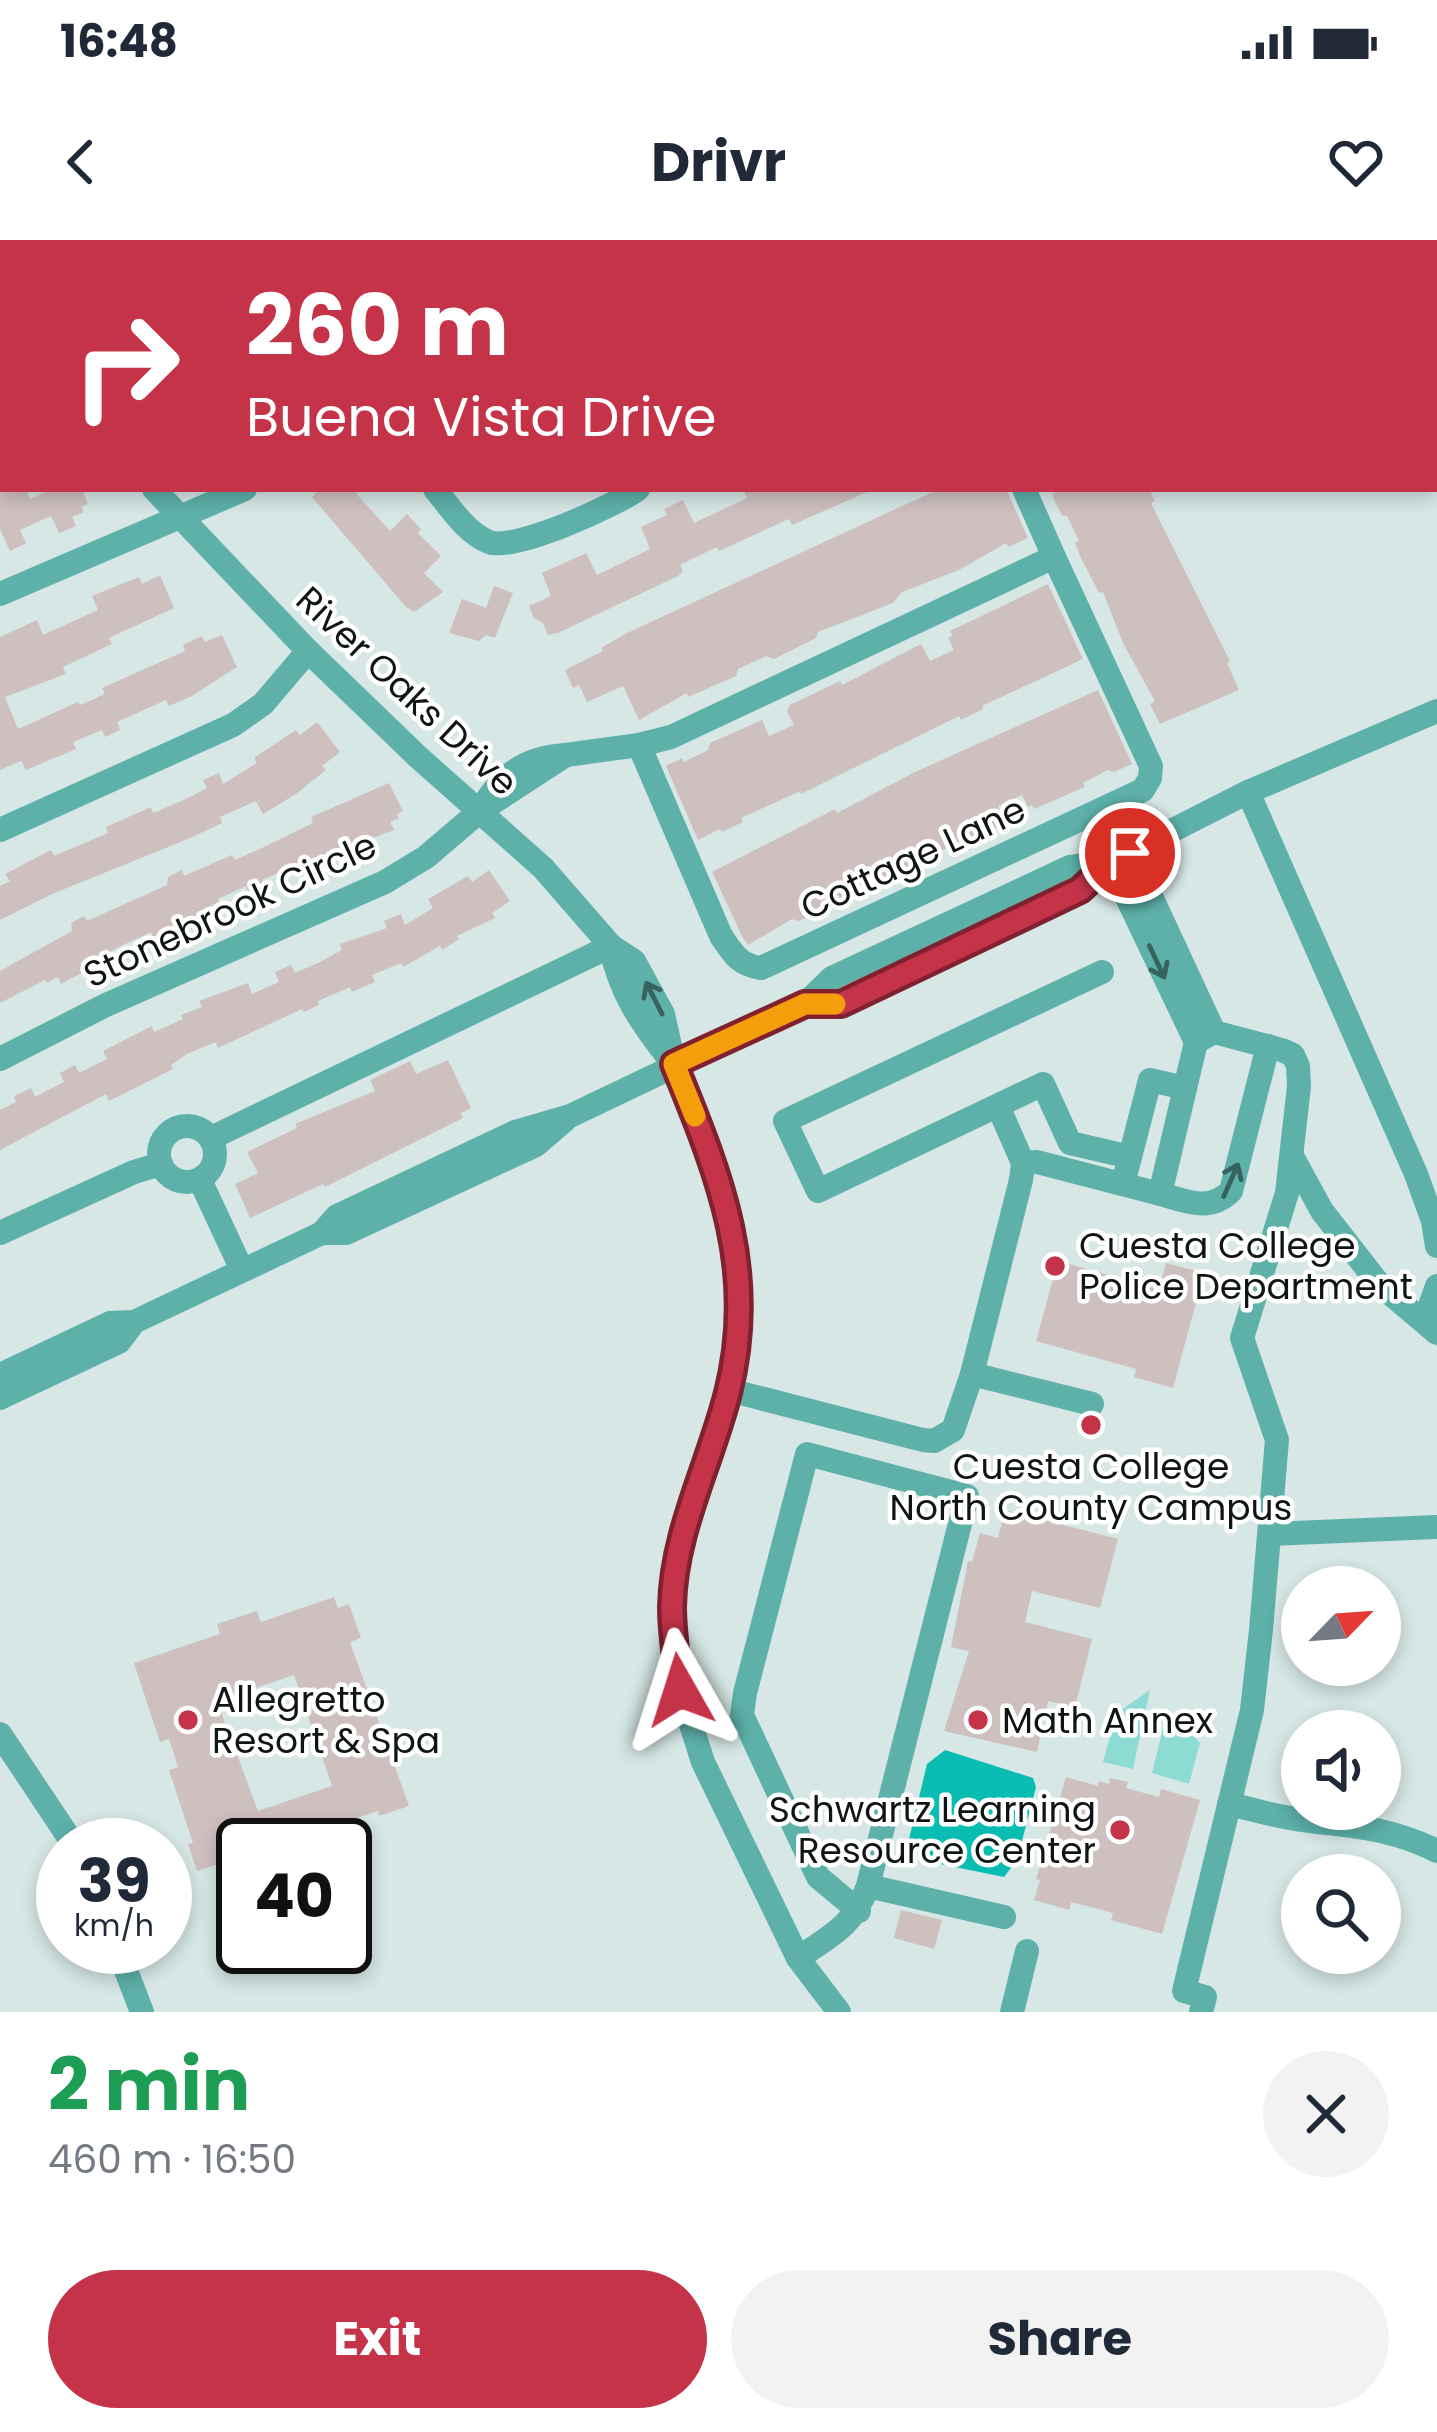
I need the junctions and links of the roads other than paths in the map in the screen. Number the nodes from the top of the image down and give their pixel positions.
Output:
1 (157, 492) edge
2 (237, 492) edge
3 (438, 492) edge
4 (633, 492) edge
5 (1025, 492) edge
6 (177, 516) junction
7 (1054, 557) junction
8 (0, 594) edge
9 (308, 651) junction
10 (1437, 710) edge
11 (639, 746) junction
12 (1248, 792) junction
13 (480, 811) junction
14 (0, 830) edge
15 (1120, 858) junction
16 (611, 946) junction
17 (1102, 972) dead end
18 (1205, 1037) junction
19 (1268, 1046) junction
20 (0, 1059) edge
21 (674, 1064) junction
22 (1185, 1088) junction
23 (998, 1106) junction
24 (211, 1138) junction
25 (1130, 1156) junction
26 (1292, 1156) junction
27 (1023, 1162) junction
28 (161, 1164) junction
29 (200, 1180) junction
30 (1123, 1184) junction
31 (1160, 1194) junction
32 (0, 1233) edge
33 (1437, 1246) edge
34 (242, 1270) junction
35 (1437, 1286) edge
36 (134, 1322) junction
37 (1431, 1326) edge
38 (972, 1374) junction
39 (0, 1375) edge
40 (729, 1390) junction
41 (0, 1398) edge
42 (1092, 1404) dead end
43 (856, 1422) junction
44 (847, 1465) junction
45 (1437, 1527) edge
46 (1270, 1534) junction
47 (0, 1734) edge
48 (1229, 1804) junction
49 (56, 1818) edge
50 (1437, 1851) edge
51 (868, 1886) junction
52 (859, 1911) junction
53 (1004, 1917) dead end
54 (1027, 1952) dead end
55 (798, 1958) junction
56 (127, 1974) edge
57 (142, 2012) edge
58 (839, 2012) edge
59 (1012, 2012) edge
60 (1201, 2012) edge

1 - 6 street, River Oaks Drive
2 - 6 street
3 - 4 street
5 - 7 street
6 - 8 street
6 - 9 street, River Oaks Drive
7 - 11 street
7 - 11 street, Cottage Lane
9 - 13 street, River Oaks Drive
9 - 14 street
10 - 12 street
11 - 13 street
12 - 15 street
12 - 33 street
13 - 16 street, River Oaks Drive
13 - 20 street, Stonebrook Circle
15 - 18 street
15 - 21 street
16 - 21 street, River Oaks Drive
16 - 24 street
17 - 23 street
18 - 19 street
18 - 22 street
19 - 26 street
31 -> 19 street
21 - 34 street
21 - 40 street, River Oaks Drive
22 - 25 street
22 - 31 street
23 - 25 street
23 - 27 street
24 - 28 street
24 - 29 street
25 - 30 street
26 - 37 street
26 - 46 street
27 - 30 street
27 - 38 street
28 - 29 street
28 - 32 street
29 - 34 street
30 - 31 street
34 - 36 street
35 - 37 street
36 - 39 street
36 - 41 street
38 - 42 street
38 - 43 street
40 - 43 street
40 - 55 street, River Oaks Drive
43 - 44 street
44 - 51 street
44 - 52 street
45 - 46 street
46 - 48 street
47 - 49 street
48 - 50 street
48 - 60 street
51 - 52 street
51 - 53 street
52 - 55 street
54 - 59 street
55 - 58 street, River Oaks Drive
56 - 57 street

